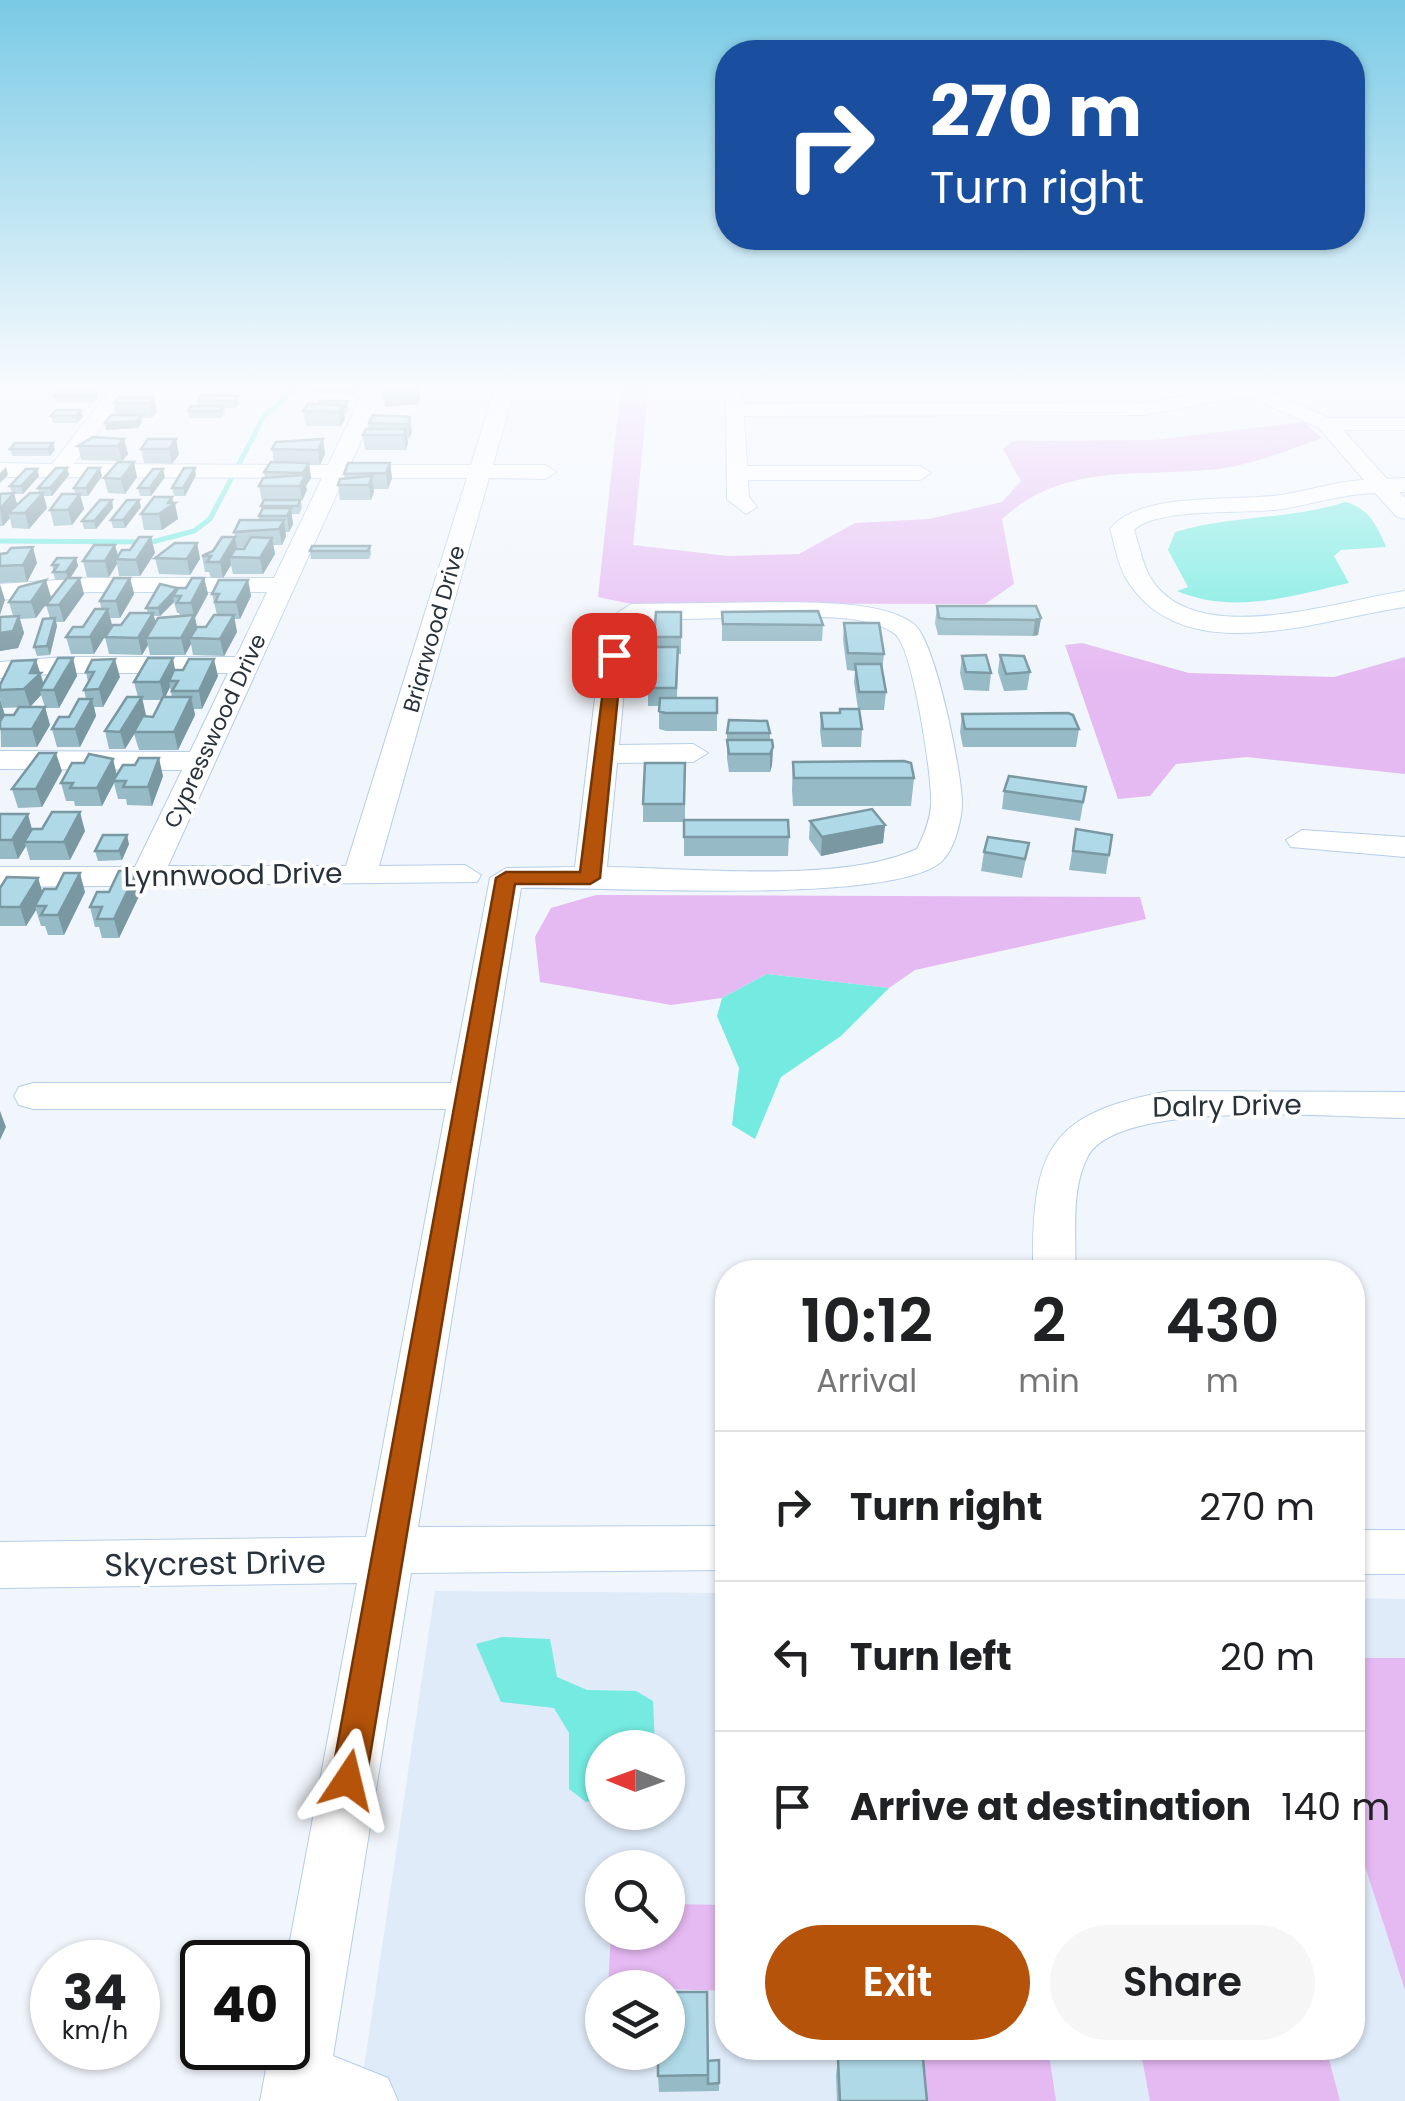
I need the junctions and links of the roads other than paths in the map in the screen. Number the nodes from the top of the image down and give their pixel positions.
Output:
1 (332, 482) edge
2 (477, 482) edge
3 (736, 482) edge
4 (1376, 482) edge
5 (1379, 485) junction
6 (1405, 485) edge
7 (746, 507) dead end
8 (1405, 512) edge
9 (283, 585) junction
10 (0, 592) edge
11 (1405, 598) edge
12 (246, 666) junction
13 (0, 670) edge
14 (693, 753) dead end
15 (603, 754) junction
16 (0, 760) edge
17 (200, 761) junction
18 (1302, 840) dead end
19 (1405, 847) edge
20 (360, 874) junction
21 (147, 876) junction
22 (486, 876) junction
23 (0, 877) edge
24 (590, 878) junction
25 (34, 1096) dead end
26 (467, 1096) junction
27 (1405, 1106) edge
28 (1054, 1260) edge
29 (715, 1548) edge
30 (1365, 1552) edge
31 (1405, 1552) edge
32 (386, 1560) junction
33 (0, 1564) edge
34 (295, 2087) edge
35 (364, 2101) edge

1 - 9 street, Cypresswood Drive
2 - 20 street, Briarwood Drive
3 - 7 street
4 - 5 street
5 - 6 street
5 - 8 street
5 - 11 street
9 - 10 street
9 - 12 street, Cypresswood Drive
12 - 13 street
12 - 17 street, Cypresswood Drive
14 - 15 street
15 - 24 street
15 - 24 street, Lynnwood Drive
16 - 17 street
17 - 21 street, Cypresswood Drive
18 - 19 street
20 - 21 street, Lynnwood Drive
20 - 22 street, Lynnwood Drive
21 - 23 street, Lynnwood Drive
22 - 24 street, Lynnwood Drive
22 - 26 street
25 - 26 street
26 - 32 street
27 - 28 street, Dalry Drive
29 - 32 street, Skycrest Drive
30 - 31 street
32 - 33 street, Skycrest Drive
32 - 34 street
34 - 35 street

